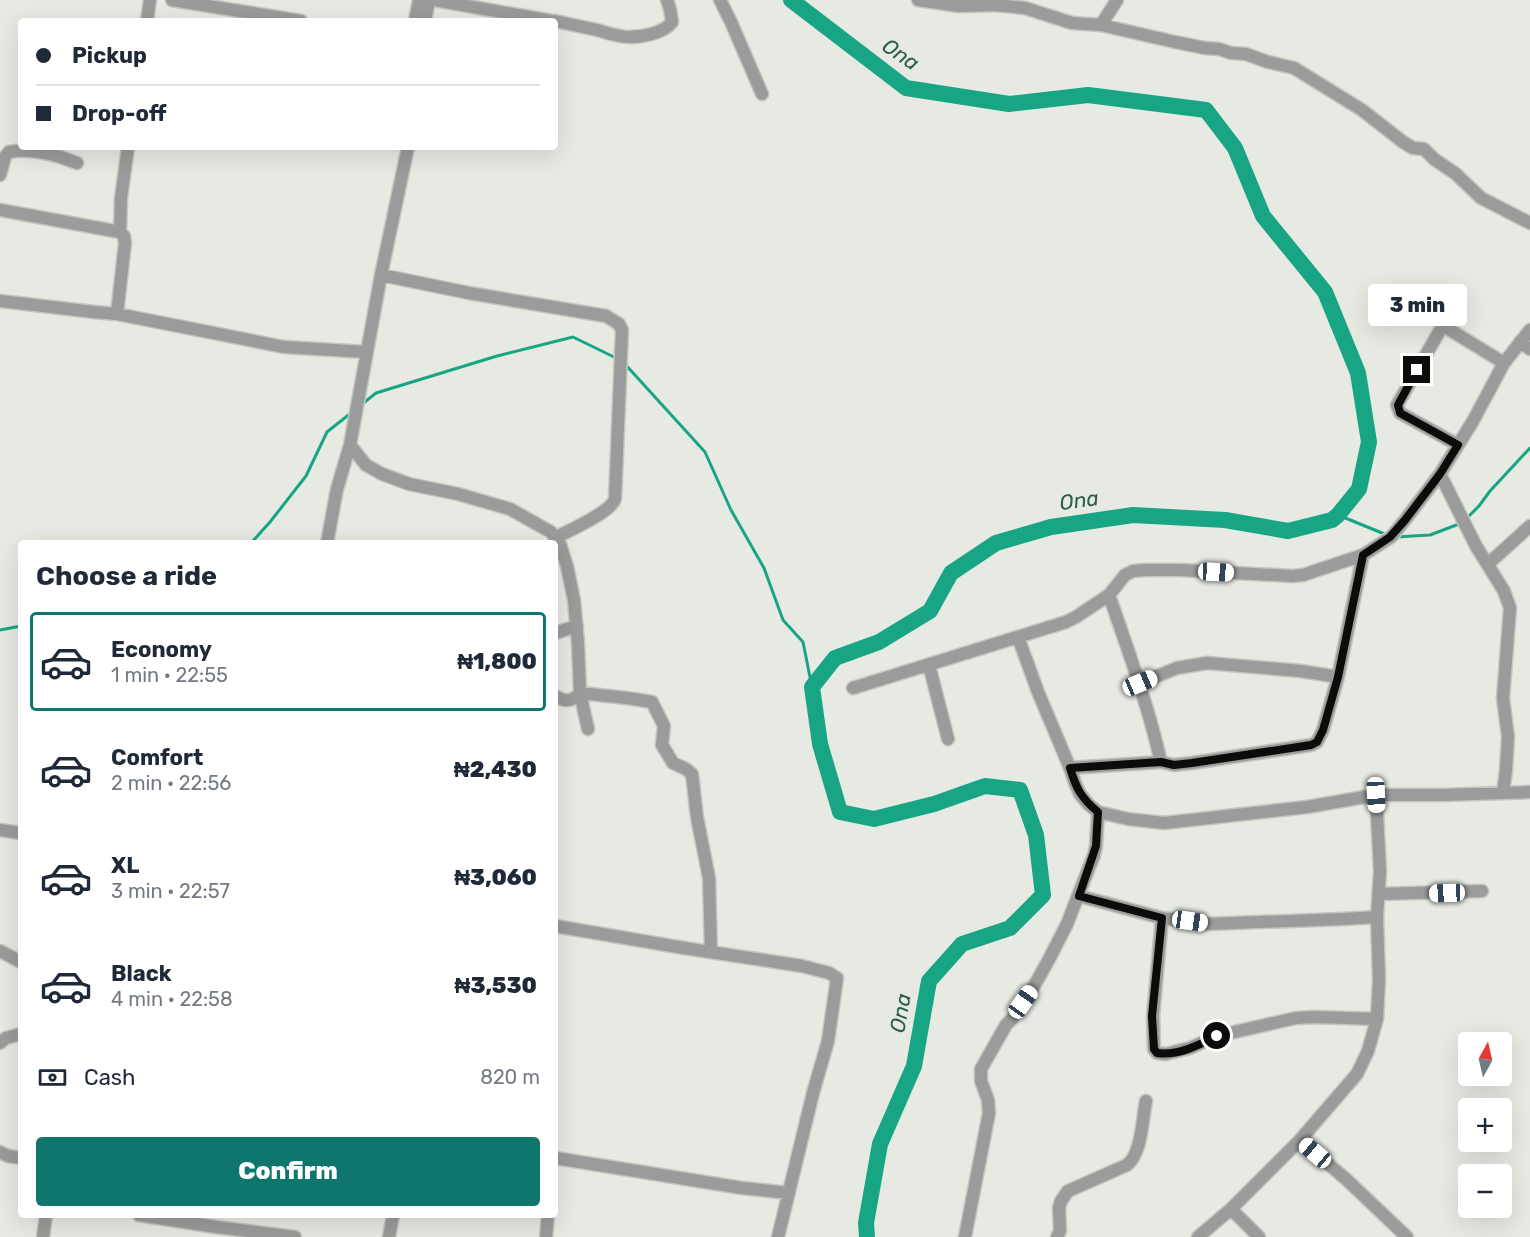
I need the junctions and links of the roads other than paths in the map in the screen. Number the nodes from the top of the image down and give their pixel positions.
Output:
1 (150, 0) edge
2 (172, 0) edge
3 (419, 0) edge
4 (429, 0) edge
5 (434, 0) edge
6 (667, 0) edge
7 (720, 0) edge
8 (918, 0) edge
9 (1117, 0) edge
10 (241, 5) edge
11 (147, 18) edge
12 (290, 18) edge
13 (416, 18) edge
14 (426, 18) edge
15 (537, 18) edge
16 (558, 22) edge
17 (1101, 25) junction
18 (762, 94) dead end
19 (47, 150) edge
20 (128, 150) edge
21 (407, 150) edge
22 (77, 163) dead end
23 (0, 175) edge
24 (0, 210) edge
25 (1530, 223) edge
26 (120, 232) junction
27 (381, 275) junction
28 (1458, 299) dead end
29 (0, 301) edge
30 (117, 314) junction
31 (1443, 326) junction
32 (1530, 330) edge
33 (1525, 346) edge
34 (366, 352) junction
35 (1504, 363) junction
36 (350, 445) junction
37 (1458, 445) junction
38 (1440, 474) junction
39 (1529, 530) edge
40 (555, 538) joint
41 (328, 540) edge
42 (558, 542) edge
43 (1363, 555) junction
44 (1488, 564) junction
45 (1109, 595) junction
46 (577, 626) junction
47 (558, 632) edge
48 (1017, 637) junction
49 (929, 665) junction
50 (1338, 677) junction
51 (1140, 683) junction
52 (853, 688) dead end
53 (580, 693) junction
54 (558, 697) edge
55 (588, 729) dead end
56 (948, 739) dead end
57 (1161, 762) junction
58 (1070, 768) junction
59 (1503, 792) junction
60 (1530, 792) edge
61 (1376, 795) junction
62 (1098, 812) junction
63 (0, 830) edge
64 (18, 833) edge
65 (1482, 891) dead end
66 (1379, 894) junction
67 (1079, 896) junction
68 (1377, 917) junction
69 (1162, 918) junction
70 (558, 926) edge
71 (0, 951) edge
72 (711, 952) junction
73 (18, 960) edge
74 (1377, 1018) junction
75 (18, 1035) edge
76 (0, 1043) edge
77 (1146, 1101) dead end
78 (1300, 1140) junction
79 (0, 1152) edge
80 (18, 1158) edge
81 (558, 1161) edge
82 (789, 1193) junction
83 (1231, 1209) junction
84 (46, 1218) edge
85 (159, 1218) edge
86 (392, 1218) edge
87 (549, 1218) edge
88 (43, 1237) edge
89 (295, 1237) edge
90 (389, 1237) edge
91 (546, 1237) edge
92 (778, 1237) edge
93 (965, 1237) edge
94 (1057, 1237) edge
95 (1198, 1237) edge
96 (1259, 1237) edge
97 (1407, 1237) edge

1 - 11 street
2 - 10 street
3 - 13 street
4 - 14 street
5 - 15 street
6 - 16 street
7 - 18 street
8 - 17 street
9 - 17 street
10 - 12 street
17 - 25 street
19 - 22 street
19 - 23 street
20 - 26 street
21 - 27 street
24 - 26 street
26 - 30 street
27 - 34 street
27 - 40 street
28 - 31 street
29 - 30 street
30 - 34 street
31 - 35 street
31 - 37 street
32 - 33 street
33 - 35 street
34 - 36 street
35 - 37 street
36 - 40 street
36 - 41 street
37 - 38 street
38 - 43 street
38 - 44 street
39 - 44 street
42 - 46 street
43 - 45 street
43 - 50 street
44 - 59 street
45 - 48 street
45 - 51 street
46 - 47 street
46 - 53 street
48 - 49 street
48 - 58 street
49 - 52 street
49 - 56 street
50 - 51 street
50 - 57 street
51 - 57 street
53 - 54 street
53 - 55 street
53 - 72 street
57 - 58 street
58 - 62 street
59 - 60 street
59 - 61 street
61 - 62 street
61 - 66 street
62 - 67 street
63 - 64 street
65 - 66 street
66 - 68 street
67 - 69 street
67 - 93 street
68 - 69 street
68 - 74 street
69 - 74 street
70 - 72 street
71 - 73 street
72 - 82 street
74 - 78 street
75 - 76 street
77 - 94 street
78 - 83 street
78 - 97 street
79 - 80 street
81 - 82 street
82 - 92 street
83 - 95 street
83 - 96 street
84 - 88 street
85 - 89 street
86 - 90 street
87 - 91 street

